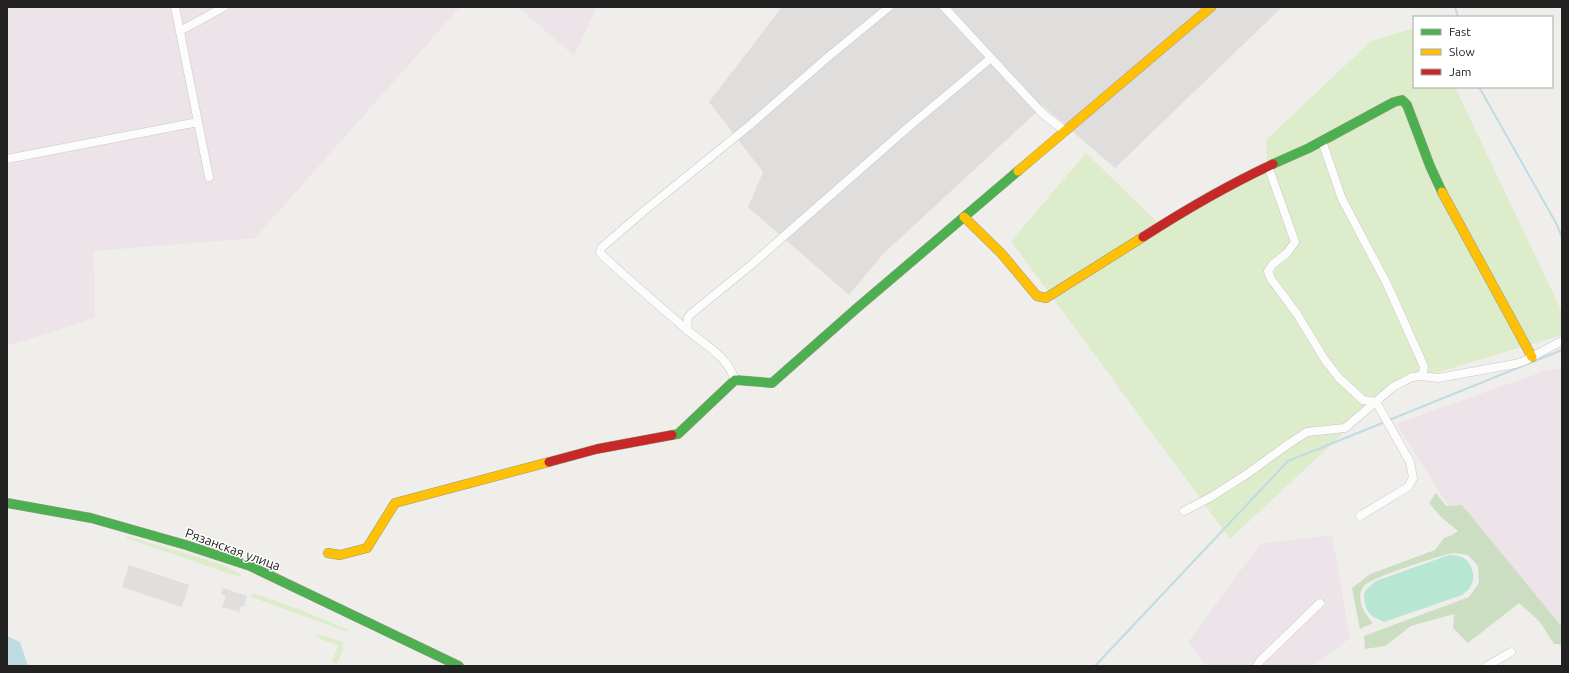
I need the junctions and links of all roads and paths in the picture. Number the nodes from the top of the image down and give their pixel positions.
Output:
1 (175, 7) edge
2 (224, 7) edge
3 (889, 7) edge
4 (944, 7) edge
5 (1211, 7) edge
6 (180, 31) junction
7 (991, 58) junction
8 (198, 122) junction
9 (1065, 132) junction
10 (1322, 141) junction
11 (7, 159) edge
12 (1268, 166) junction
13 (209, 177) dead end
14 (964, 217) junction
15 (687, 330) junction
16 (1562, 341) edge
17 (1532, 357) junction
18 (1422, 376) junction
19 (735, 380) junction
20 (1376, 402) junction
21 (7, 503) edge
22 (1184, 511) dead end
23 (1360, 516) dead end
24 (328, 553) dead end
25 (1320, 603) dead end
26 (1511, 652) dead end
27 (460, 666) edge
28 (1257, 666) edge
29 (1486, 666) edge

1 - 6 street
2 - 6 street
3 - 15 street
4 - 7 street
5 - 9 street
6 - 8 street
7 - 9 street
7 - 15 street
8 - 11 street
8 - 13 street
9 - 14 street
10 - 12 street
10 - 17 street
10 - 18 street
12 - 14 street
12 - 20 street
14 - 19 street
15 - 19 street
16 - 17 street
17 - 18 street
18 - 20 street
19 - 24 street
20 - 22 street
20 - 23 street
21 - 27 street, Рязанская улица
25 - 28 street
26 - 29 street

